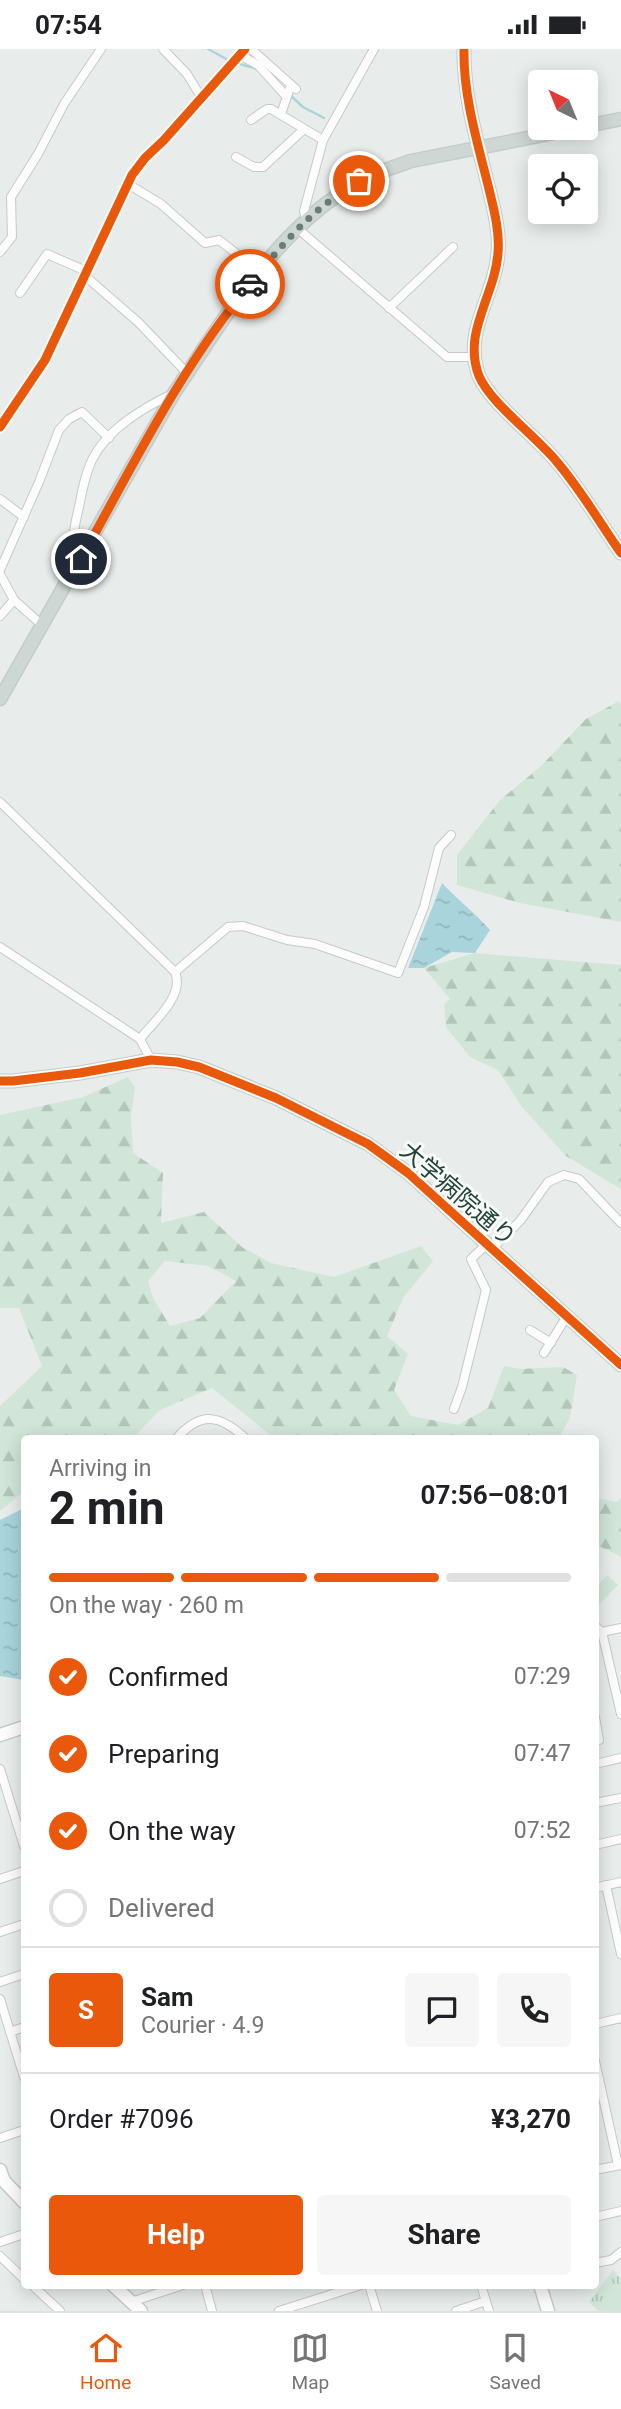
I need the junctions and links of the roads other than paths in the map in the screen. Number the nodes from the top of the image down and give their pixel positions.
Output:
1 (101, 49) edge
2 (163, 49) edge
3 (251, 49) edge
4 (374, 49) edge
5 (464, 49) edge
6 (243, 52) edge
7 (286, 96) junction
8 (201, 97) junction
9 (281, 114) junction
10 (251, 120) dead end
11 (621, 120) edge
12 (598, 124) edge
13 (303, 130) junction
14 (528, 138) edge
15 (323, 140) junction
16 (479, 148) junction
17 (236, 157) dead end
18 (128, 184) junction
19 (301, 224) junction
20 (453, 247) dead end
21 (0, 252) edge
22 (260, 272) junction
23 (85, 273) junction
24 (20, 293) dead end
25 (389, 308) junction
26 (474, 357) junction
27 (187, 373) junction
28 (174, 393) junction
29 (0, 427) edge
30 (109, 438) junction
31 (0, 499) edge
32 (24, 517) junction
33 (621, 554) edge
34 (81, 559) junction
35 (0, 572) edge
36 (14, 600) junction
37 (0, 616) edge
38 (43, 626) junction
39 (0, 699) edge
40 (0, 802) edge
41 (451, 835) dead end
42 (0, 947) edge
43 (175, 972) junction
44 (140, 1038) junction
45 (151, 1060) junction
46 (0, 1081) edge
47 (621, 1223) edge
48 (490, 1246) junction
49 (567, 1317) junction
50 (530, 1330) dead end
51 (551, 1343) junction
52 (544, 1353) dead end
53 (621, 1366) edge
54 (454, 1409) dead end
55 (179, 1435) edge
56 (241, 1435) edge
57 (621, 1628) edge
58 (599, 1629) edge
59 (602, 1632) junction
60 (621, 1671) edge
61 (611, 1673) junction
62 (621, 1714) edge
63 (21, 1728) edge
64 (0, 1735) edge
65 (621, 1758) edge
66 (599, 1763) edge
67 (0, 1769) edge
68 (621, 1798) edge
69 (599, 1802) edge
70 (21, 1836) edge
71 (621, 1839) edge
72 (599, 1844) edge
73 (21, 1872) edge
74 (1, 1876) edge
75 (621, 1882) edge
76 (606, 1885) junction
77 (599, 1887) edge
78 (21, 1925) edge
79 (0, 1932) edge
80 (621, 1954) edge
81 (21, 1975) edge
82 (0, 1982) edge
83 (0, 1999) edge
84 (621, 2018) edge
85 (599, 2023) edge
86 (21, 2028) edge
87 (10, 2032) junction
88 (21, 2067) edge
89 (599, 2078) edge
90 (21, 2131) edge
91 (0, 2138) edge
92 (620, 2165) edge
93 (0, 2170) edge
94 (599, 2170) edge
95 (21, 2199) edge
96 (621, 2211) edge
97 (599, 2216) edge
98 (21, 2235) edge
99 (0, 2242) edge
100 (621, 2252) edge
101 (0, 2256) edge
102 (599, 2262) edge
103 (21, 2276) edge
104 (36, 2289) edge
105 (117, 2289) edge
106 (152, 2289) edge
107 (171, 2289) edge
108 (206, 2289) edge
109 (348, 2289) edge
110 (370, 2289) edge
111 (482, 2289) edge
112 (541, 2289) edge
113 (154, 2295) junction
114 (486, 2301) junction
115 (136, 2308) edge
116 (60, 2311) edge
117 (212, 2311) edge
118 (279, 2311) edge
119 (377, 2311) edge
120 (456, 2311) edge
121 (489, 2311) edge
122 (548, 2311) edge

1 - 21 street
2 - 8 street
3 - 7 street
4 - 15 street
5 - 16 street
6 - 7 street
6 - 8 street
7 - 9 street
8 - 18 street
9 - 10 street
9 - 13 street
11 - 12 main road
13 - 15 street
13 - 17 street
14 - 16 main road
15 - 19 street
16 - 19 main road
16 - 26 street
18 - 22 street
18 - 23 street
19 - 22 main road
19 - 25 street
20 - 25 street
22 - 27 main road
23 - 24 street
23 - 27 street
23 - 29 street
25 - 26 street
26 - 33 street
27 - 28 main road
28 - 30 street
28 - 34 main road
30 - 32 street
30 - 34 street
31 - 32 street
32 - 35 street
34 - 38 main road
35 - 36 street
36 - 37 street
36 - 38 street
38 - 39 main road
40 - 43 street
41 - 43 street
42 - 44 street
43 - 44 street
44 - 45 street
45 - 46 street, 大学病院通り
45 - 48 street, 大学病院通り
47 - 48 street
48 - 49 street, 大学病院通り
48 - 54 street
49 - 51 street
49 - 53 street, 大学病院通り
50 - 51 street
51 - 52 street
55 - 56 street
57 - 59 street
58 - 59 street
59 - 61 street
60 - 61 street
61 - 62 street
63 - 64 street
65 - 66 street
67 - 70 street
68 - 69 street
71 - 72 street
73 - 74 street
75 - 76 street
76 - 77 street
76 - 80 street
78 - 79 street
81 - 82 street
83 - 87 street
84 - 85 street
86 - 87 street
87 - 88 street
89 - 92 street
90 - 91 street
92 - 94 street
93 - 95 street
96 - 97 street
98 - 99 street
100 - 102 street
101 - 103 street
104 - 116 street
105 - 115 street
106 - 113 street
107 - 113 street
108 - 117 street
109 - 118 street
110 - 119 street
111 - 114 street
112 - 122 street
113 - 115 street
114 - 120 street
114 - 121 street

